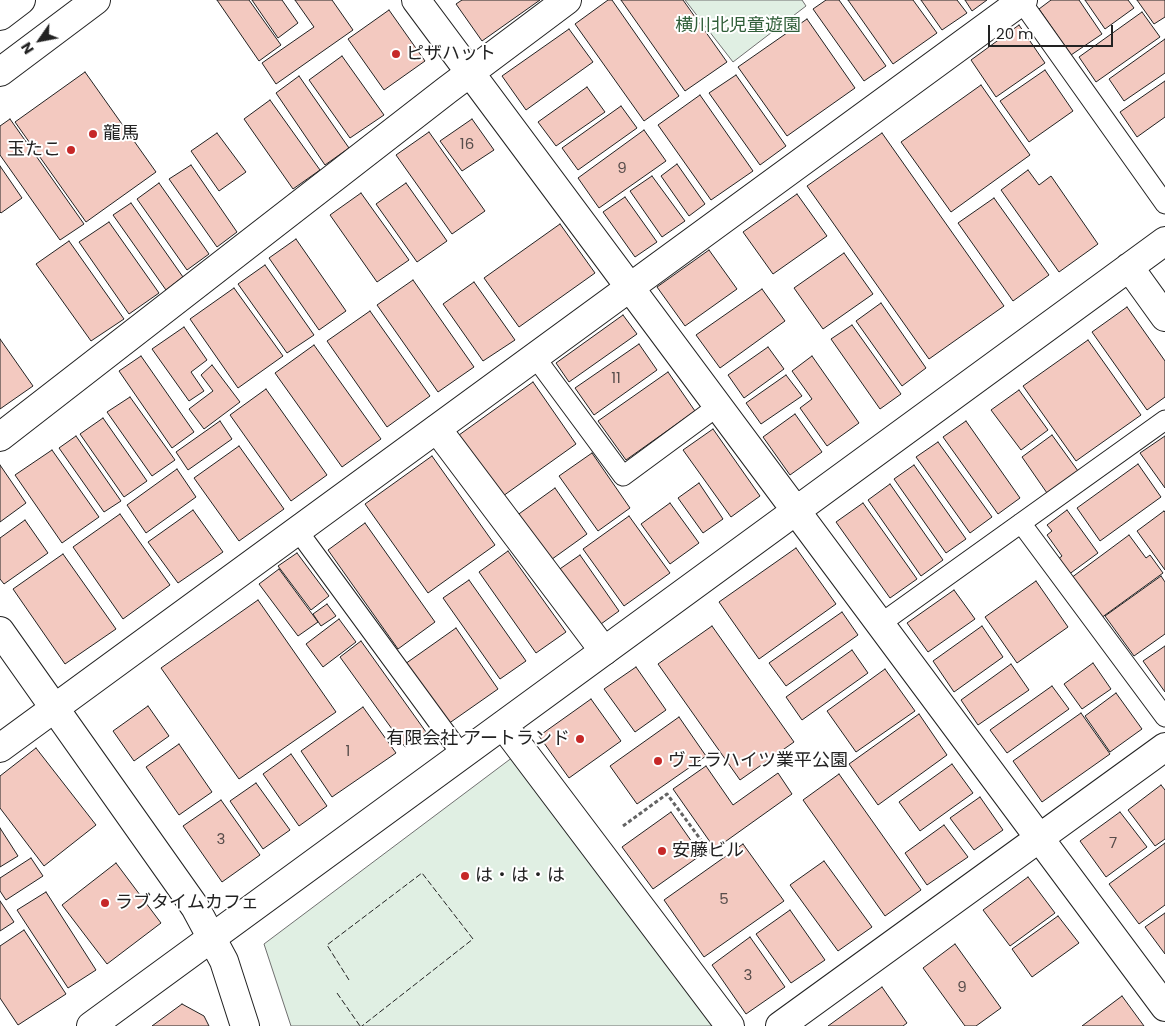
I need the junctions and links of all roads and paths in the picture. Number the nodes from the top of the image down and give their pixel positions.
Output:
1 (21, 0) edge
2 (96, 0) edge
3 (416, 0) edge
4 (567, 0) edge
5 (1022, 0) edge
6 (0, 16) edge
7 (0, 72) edge
8 (470, 72) junction
9 (1165, 204) edge
10 (1165, 241) edge
11 (1128, 267) junction
12 (630, 288) junction
13 (1165, 317) edge
14 (535, 358) junction
15 (718, 406) junction
16 (1165, 420) edge
17 (438, 429) junction
18 (0, 437) edge
19 (796, 511) junction
20 (1021, 523) junction
21 (298, 531) junction
22 (880, 624) junction
23 (0, 631) edge
24 (604, 651) junction
25 (56, 708) junction
26 (1165, 717) edge
27 (503, 725) junction
28 (1165, 747) edge
29 (0, 748) edge
30 (462, 755) junction
31 (1040, 838) junction
32 (594, 846) junction
33 (712, 855) dead end
34 (212, 937) junction
35 (1165, 1007) edge
36 (814, 1017) edge
37 (91, 1026) edge
38 (245, 1026) edge
39 (730, 1026) edge
40 (780, 1026) edge

1 - 6 street
2 - 7 street
3 - 8 street
4 - 8 street
5 - 9 lane
5 - 12 street
8 - 12 street
8 - 18 street
10 - 11 street
11 - 13 street
11 - 19 street
12 - 14 street
12 - 15 street
14 - 15 lane
14 - 17 street
15 - 19 street
16 - 20 lane
17 - 21 street
17 - 24 street
19 - 22 street
19 - 24 street
20 - 22 lane
20 - 26 lane
21 - 25 street
21 - 30 lane
22 - 31 street
23 - 25 street
24 - 27 street
25 - 29 street
25 - 34 street
27 - 30 street
27 - 32 street
28 - 31 street
30 - 34 street
31 - 35 street
31 - 36 street
32 - 33 path
32 - 39 street
34 - 37 street
34 - 38 street
36 - 40 street

